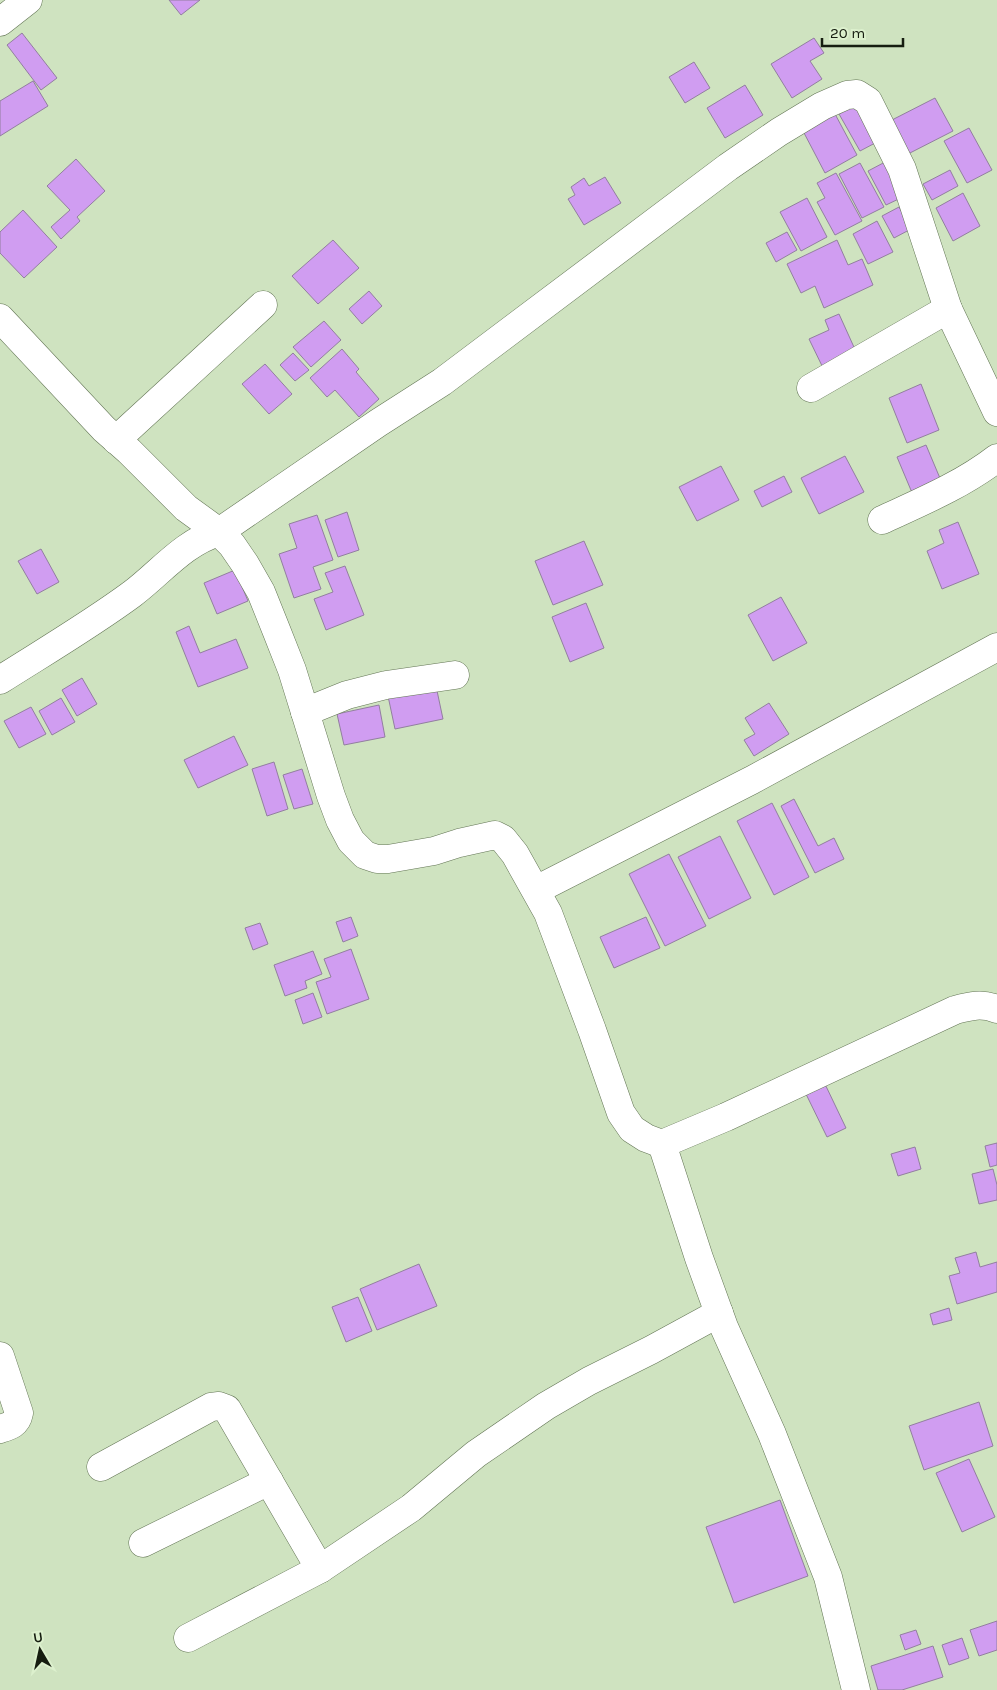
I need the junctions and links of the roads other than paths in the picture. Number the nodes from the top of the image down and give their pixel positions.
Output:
1 (28, 0) edge
2 (0, 22) edge
3 (263, 305) dead end
4 (948, 309) junction
5 (0, 318) edge
6 (811, 388) dead end
7 (997, 412) edge
8 (116, 440) junction
9 (997, 458) edge
10 (882, 520) dead end
11 (218, 532) junction
12 (997, 647) edge
13 (455, 674) dead end
14 (0, 680) edge
15 (305, 712) junction
16 (536, 890) junction
17 (997, 1009) edge
18 (662, 1144) junction
19 (720, 1313) junction
20 (0, 1356) edge
21 (0, 1430) edge
22 (101, 1467) dead end
23 (270, 1481) junction
24 (143, 1543) dead end
25 (320, 1569) junction
26 (188, 1638) dead end
27 (856, 1690) edge

1 - 2 street
3 - 8 street
4 - 6 street
4 - 7 street
4 - 11 street
5 - 8 street
8 - 11 street
9 - 10 street
11 - 14 street
11 - 15 street
12 - 16 street
13 - 15 street
15 - 16 street
16 - 18 street
17 - 18 street
18 - 19 street
19 - 25 street
19 - 27 street
20 - 21 street
22 - 23 street
23 - 24 street
23 - 25 street
25 - 26 street

